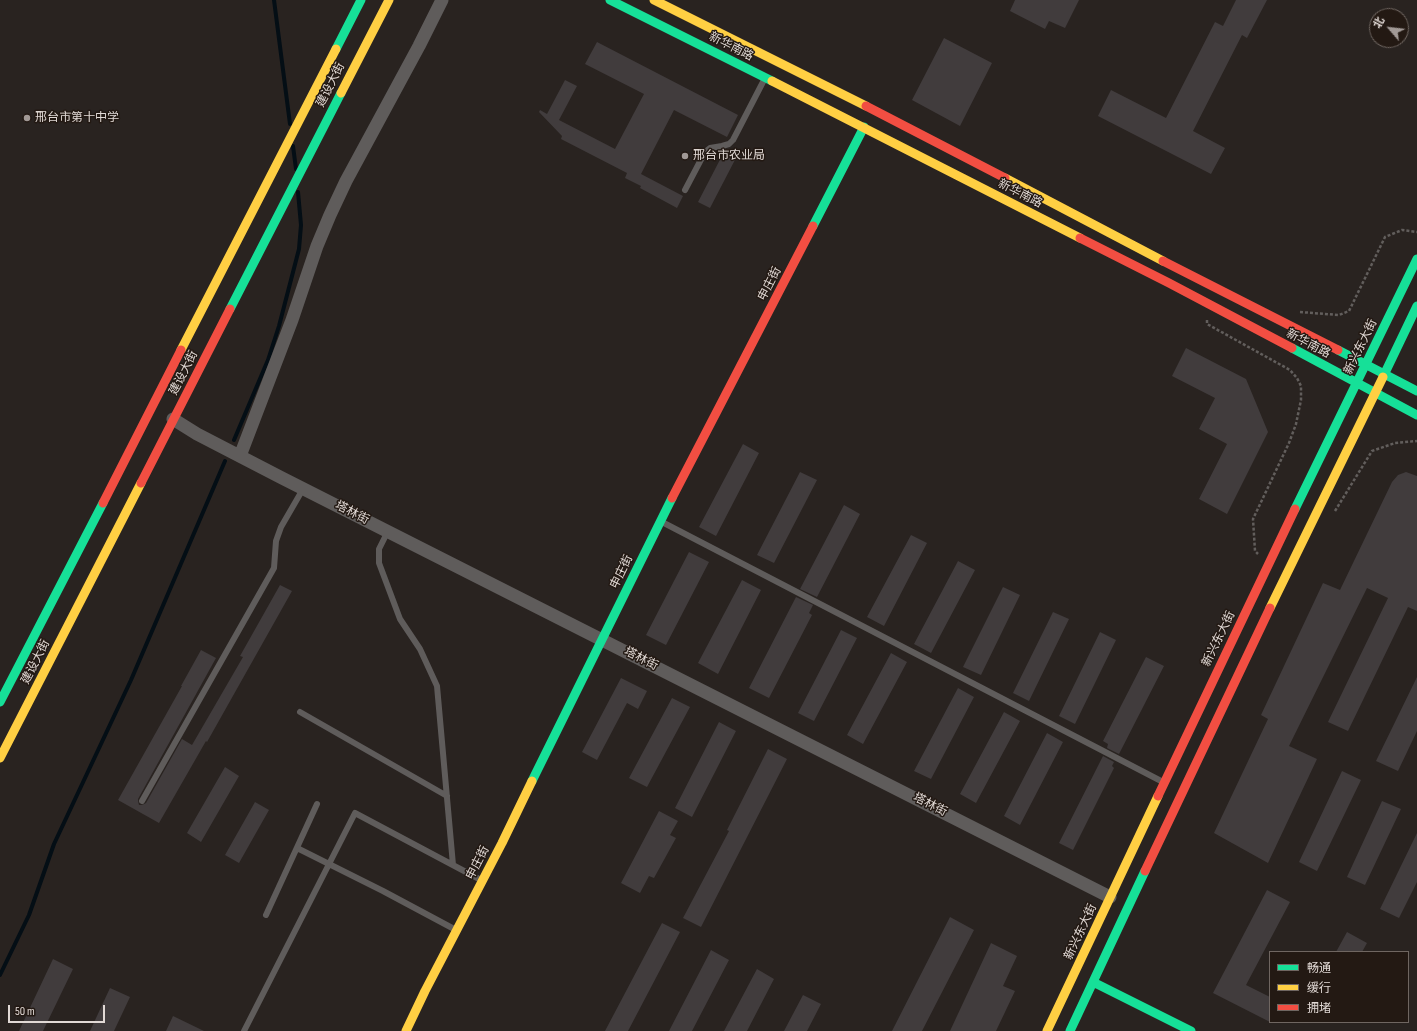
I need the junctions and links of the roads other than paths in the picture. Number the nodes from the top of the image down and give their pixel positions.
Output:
1 (361, 0) edge
2 (389, 0) edge
3 (442, 0) edge
4 (610, 0) edge
5 (654, 0) edge
6 (765, 78) junction
7 (864, 127) junction
8 (685, 190) dead end
9 (1417, 259) edge
10 (1417, 306) edge
11 (1365, 365) junction
12 (1384, 374) junction
13 (1357, 383) junction
14 (1417, 391) edge
15 (1375, 393) junction
16 (1417, 415) edge
17 (173, 420) junction
18 (240, 456) junction
19 (303, 489) junction
20 (660, 522) junction
21 (388, 531) junction
22 (602, 639) junction
23 (0, 702) edge
24 (300, 712) dead end
25 (0, 758) edge
26 (1164, 782) junction
27 (447, 796) junction
28 (142, 800) dead end
29 (317, 804) dead end
30 (297, 848) junction
31 (329, 864) junction
32 (453, 866) junction
33 (482, 881) junction
34 (1110, 897) junction
35 (266, 915) dead end
36 (457, 930) junction
37 (1093, 982) junction
38 (244, 1031) edge
39 (406, 1031) edge
40 (1047, 1031) edge
41 (1070, 1031) edge
42 (1191, 1031) edge

1 - 23 main road, 建设大街
2 - 17 main road, 建设大街
3 - 18 street
4 - 6 main road, 新华南路
5 - 11 main road, 新华南路
6 - 7 main road, 新华南路
6 - 8 lane
7 - 13 main road, 新华南路
7 - 20 main road, 申庄街
9 - 11 main road, 新兴东大街
10 - 12 main road
11 - 12 main road, 新华南路
11 - 13 main road, 新兴东大街
12 - 14 main road, 新华南路
12 - 15 main road
13 - 15 main road, 新华南路
13 - 26 main road, 新兴东大街
15 - 16 main road, 新华南路
15 - 37 main road
17 - 18 street, 塔林街
17 - 25 main road, 建设大街
18 - 19 street, 塔林街
19 - 21 street, 塔林街
19 - 28 lane
20 - 22 main road, 申庄街
20 - 26 lane
21 - 22 street, 塔林街
21 - 27 lane
22 - 33 main road, 申庄街
22 - 34 street, 塔林街
24 - 27 lane
26 - 34 main road, 新兴东大街
27 - 32 lane
29 - 30 lane
30 - 31 lane
30 - 35 lane
31 - 32 lane
31 - 36 lane
31 - 38 lane
32 - 33 lane
33 - 36 main road, 申庄街
34 - 40 main road, 新兴东大街
36 - 39 main road, 申庄街
37 - 41 main road
37 - 42 main road

